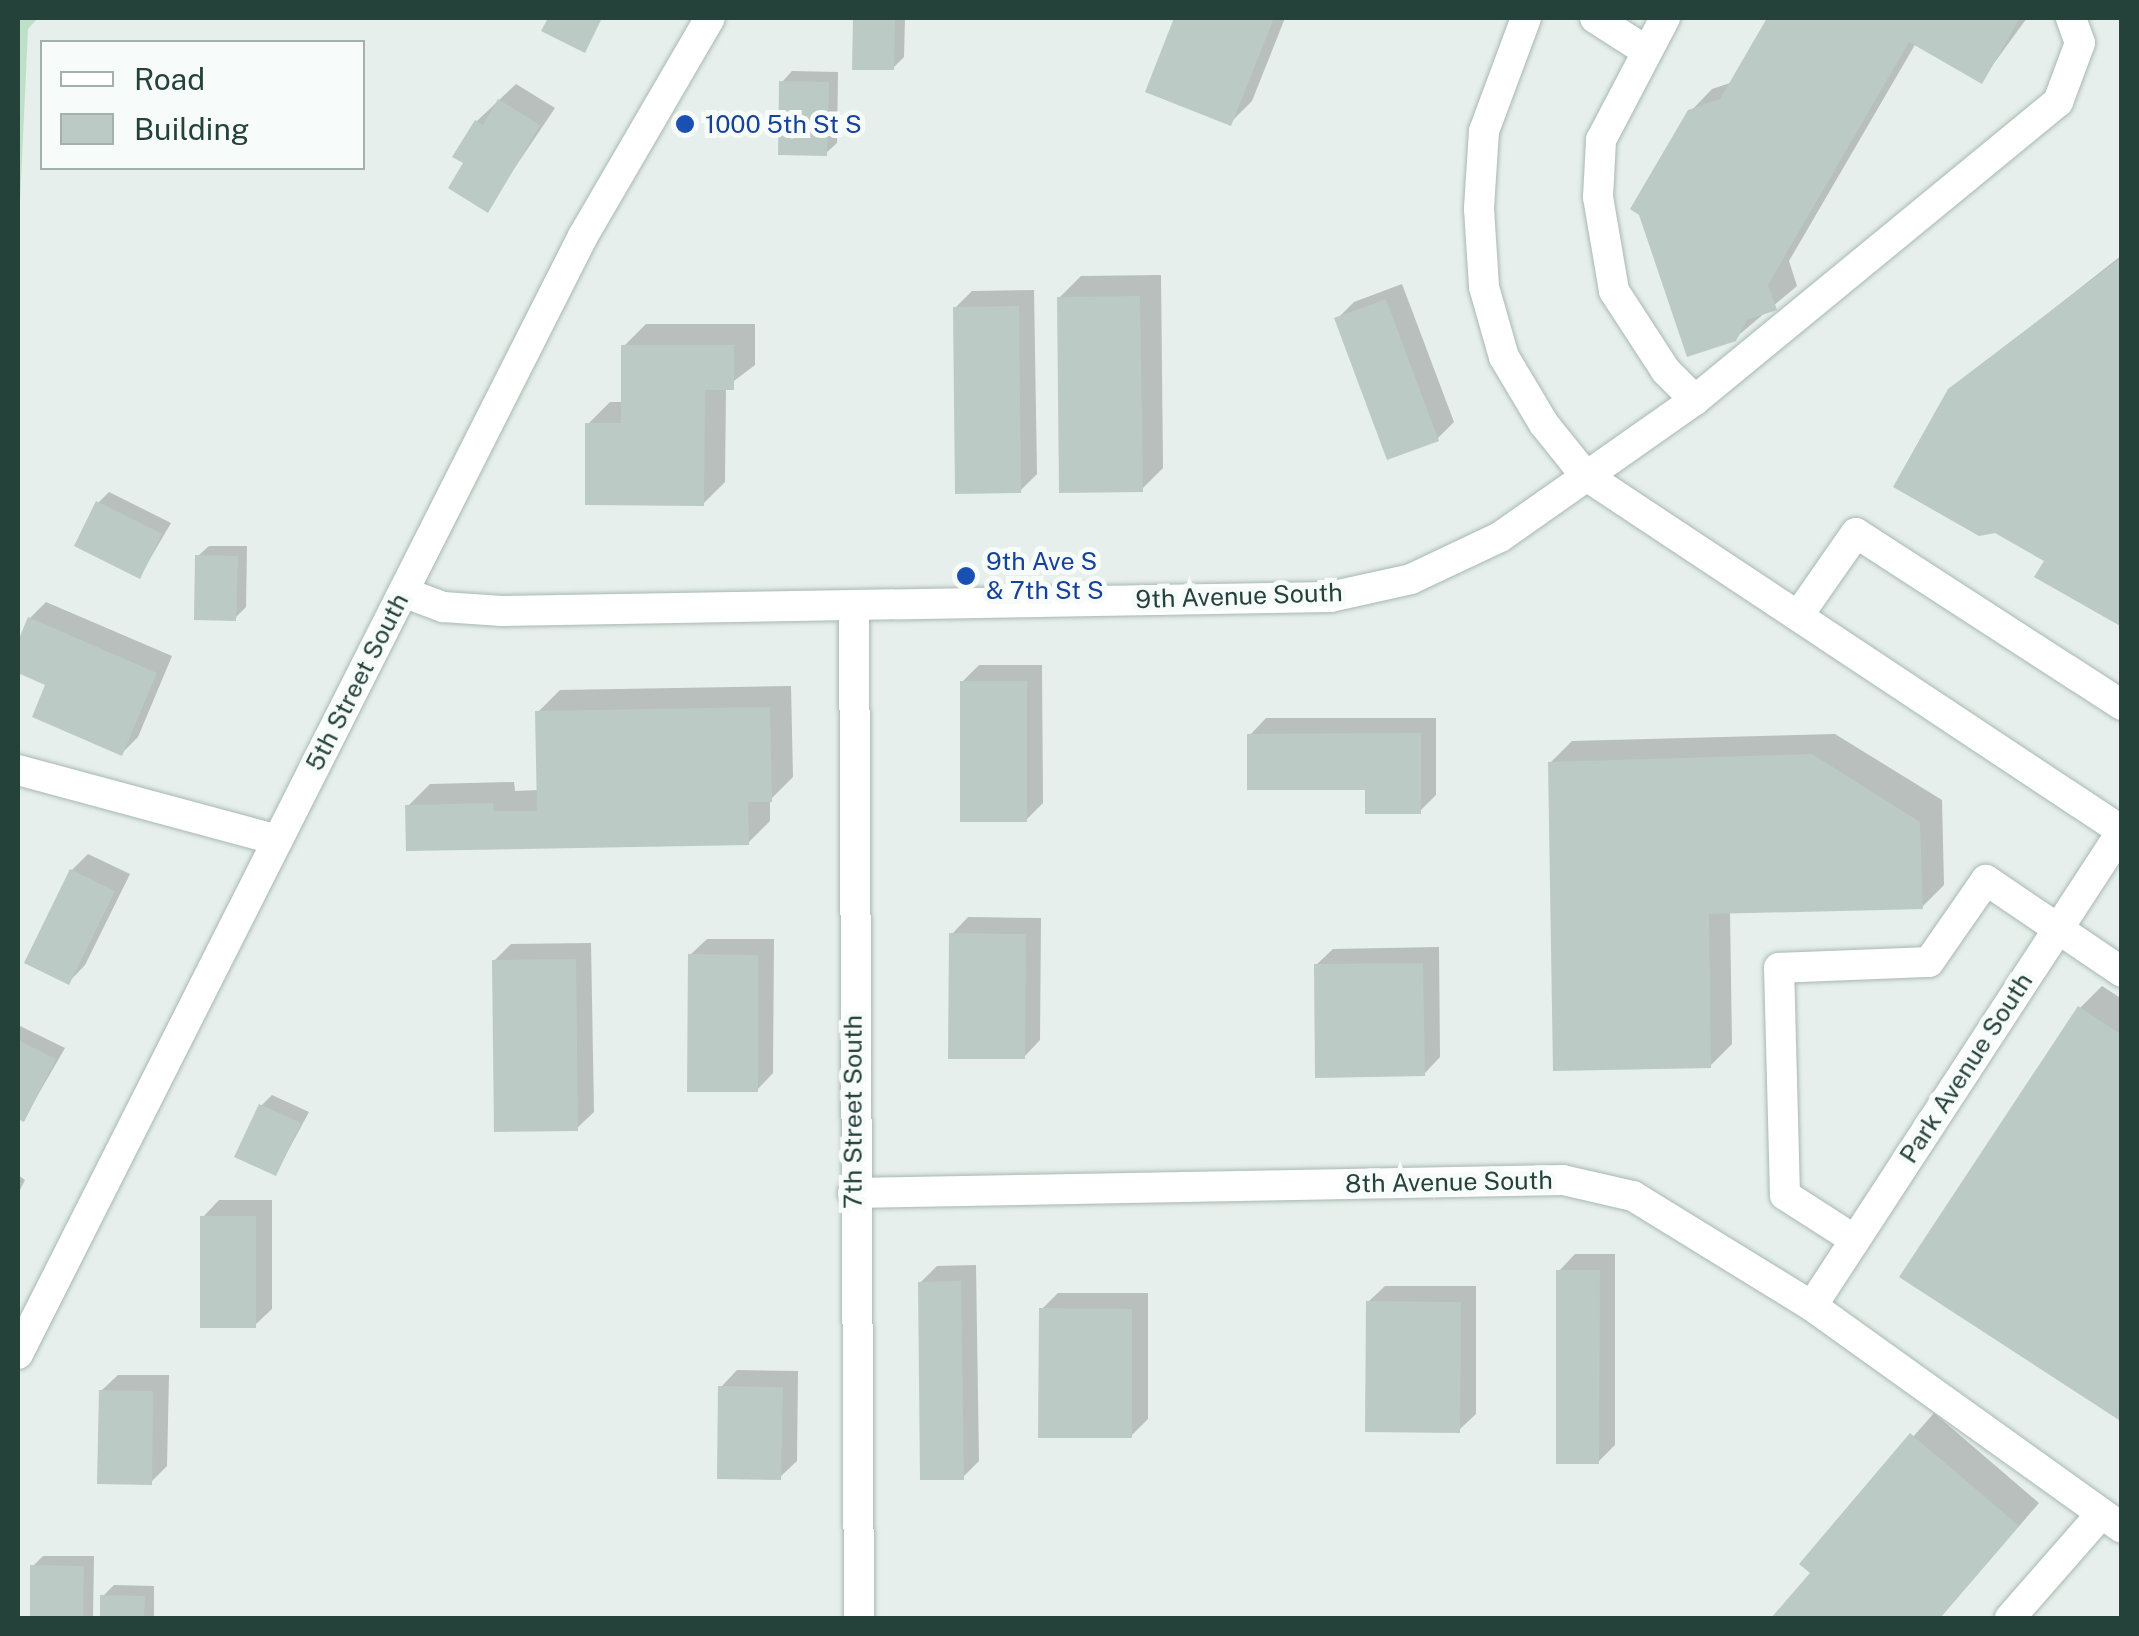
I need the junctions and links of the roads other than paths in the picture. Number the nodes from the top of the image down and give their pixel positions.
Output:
1 (710, 18) edge
2 (1526, 18) edge
3 (1595, 18) edge
4 (1665, 18) edge
5 (2071, 18) edge
6 (1645, 50) junction
7 (1695, 400) junction
8 (1585, 475) junction
9 (402, 592) junction
10 (854, 606) junction
11 (1798, 616) junction
12 (2122, 706) edge
13 (18, 770) edge
14 (2122, 831) edge
15 (278, 840) junction
16 (2058, 928) junction
17 (2122, 972) edge
18 (853, 1193) junction
19 (1855, 1240) junction
20 (1812, 1306) junction
21 (26, 1313) edge
22 (18, 1354) edge
23 (2111, 1521) edge
24 (858, 1618) edge
25 (2010, 1618) edge

1 - 9 street, 5th Street South
2 - 8 street
3 - 6 street
4 - 6 street
5 - 7 street, 9th Avenue South
6 - 7 street
7 - 8 street, 9th Avenue South
8 - 10 street, 9th Avenue South
8 - 11 street
9 - 10 street, 9th Avenue South
9 - 15 street, 5th Street South
10 - 18 street, 7th Street South
11 - 12 street
11 - 14 street
13 - 15 street
14 - 16 street, Park Avenue South
15 - 21 street, 5th Street South
16 - 17 street
16 - 19 street, Park Avenue South
16 - 19 street
18 - 20 street, 8th Avenue South
18 - 24 street, 7th Street South
19 - 20 street, Park Avenue South
20 - 23 street, 8th Avenue South
21 - 22 street, 5th Street South
23 - 25 street

